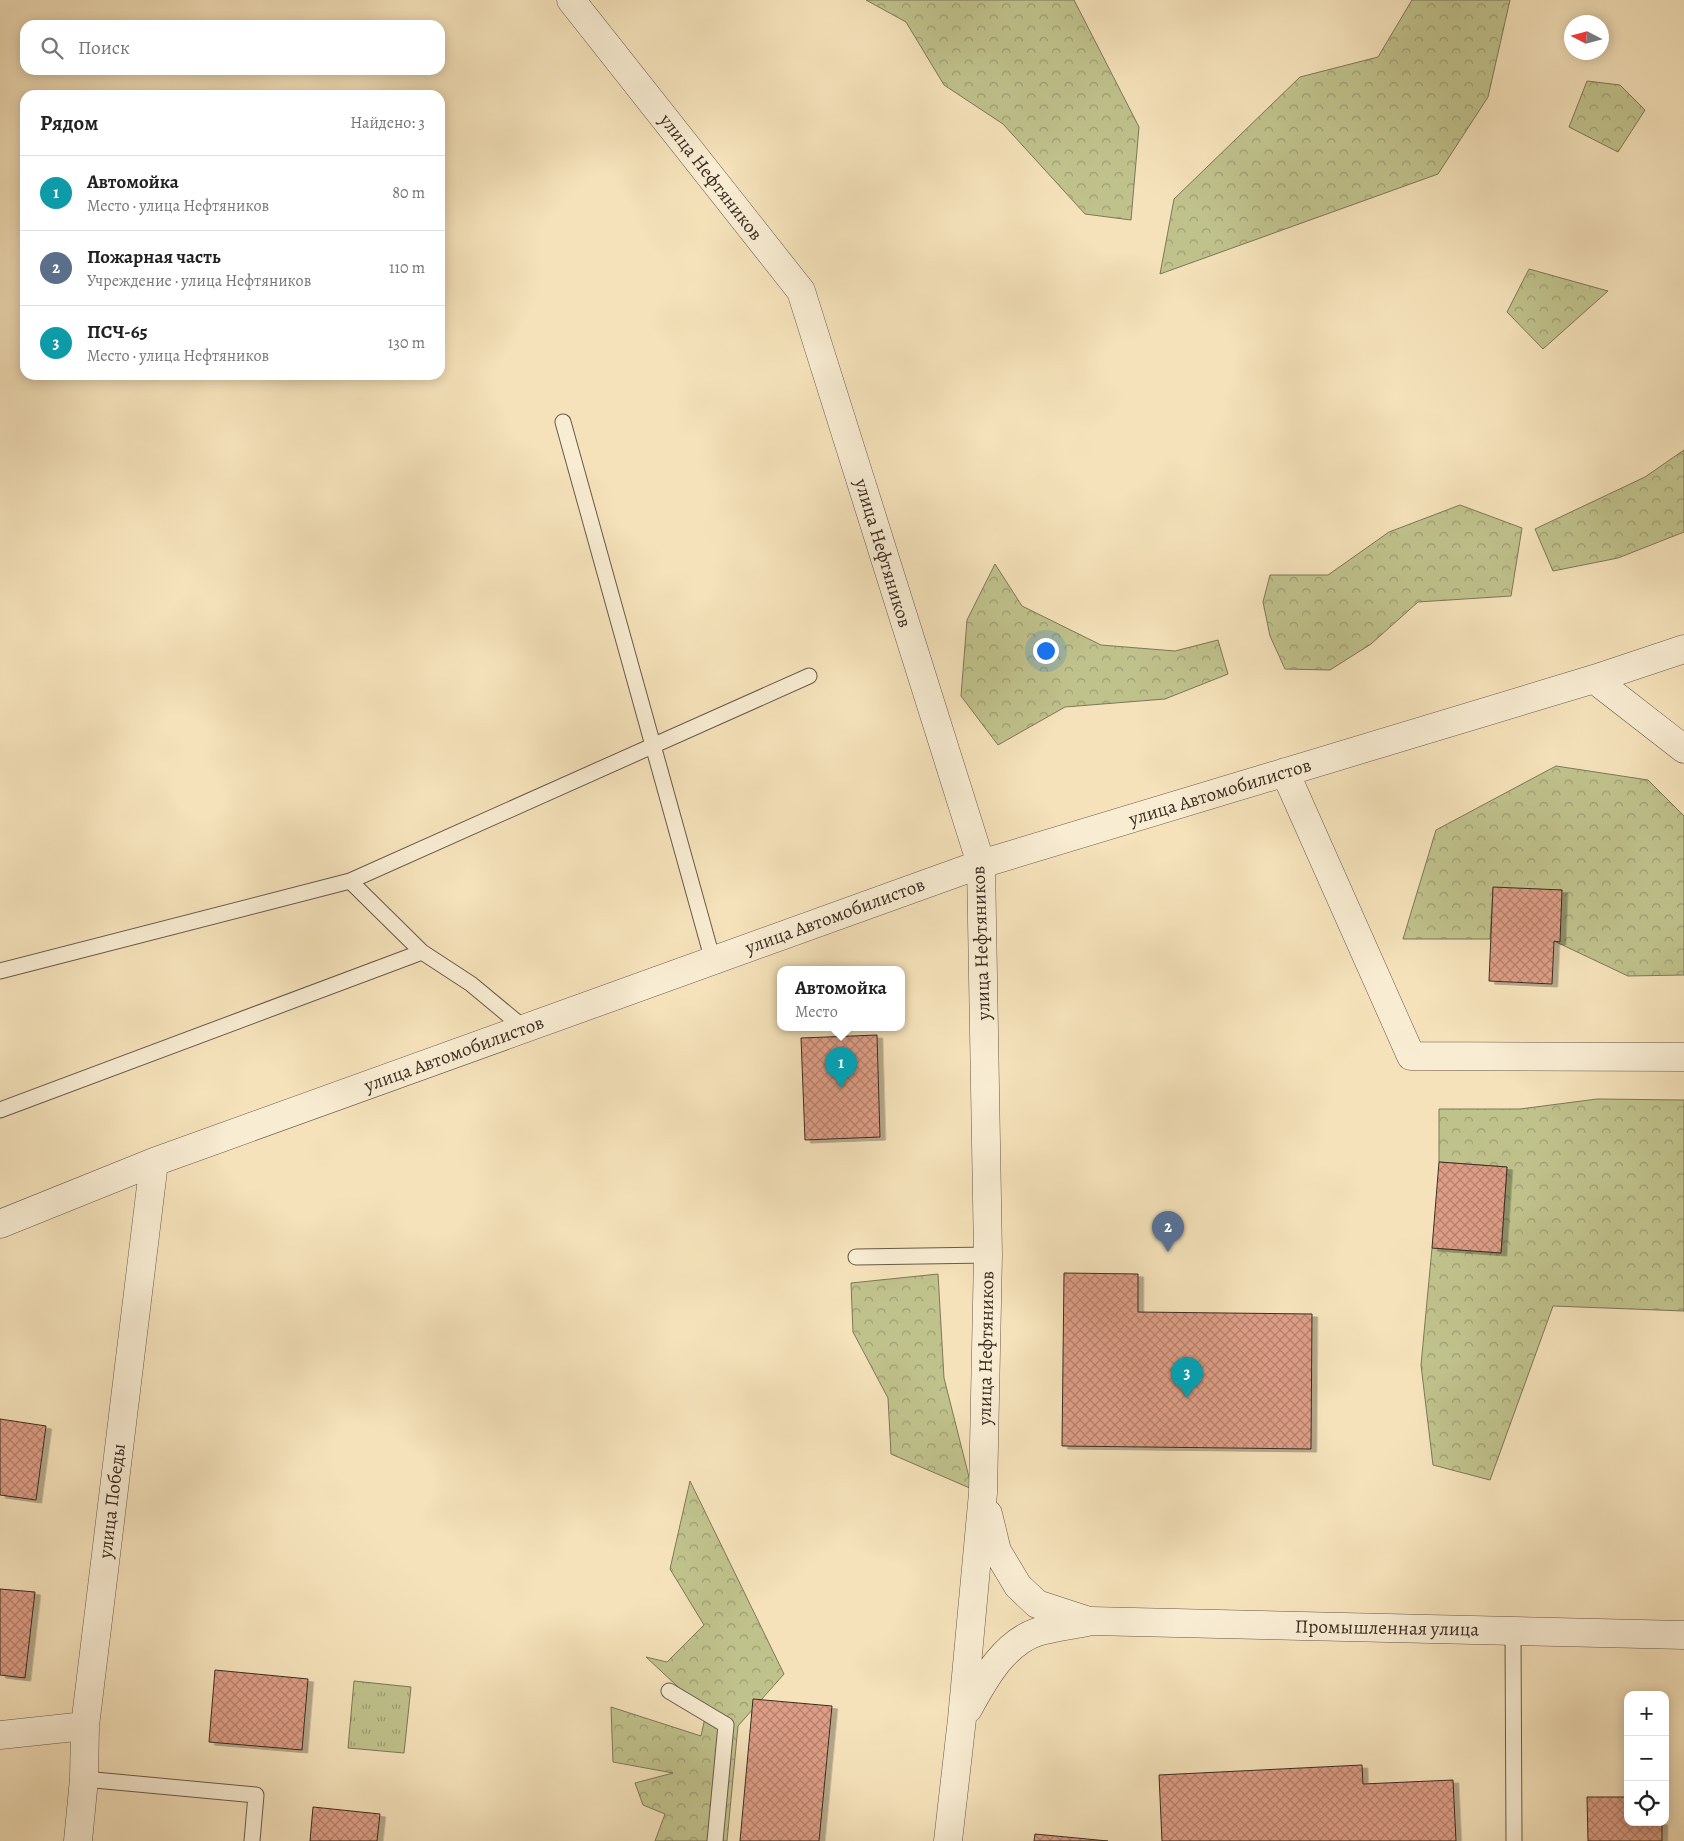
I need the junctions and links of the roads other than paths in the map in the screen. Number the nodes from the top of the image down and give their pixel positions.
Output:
1 (571, 0) edge
2 (563, 422) dead end
3 (1684, 649) edge
4 (809, 676) dead end
5 (1594, 679) junction
6 (652, 745) junction
7 (1684, 749) edge
8 (1285, 772) junction
9 (980, 864) junction
10 (350, 881) junction
11 (422, 952) junction
12 (713, 960) junction
13 (0, 971) edge
14 (524, 1028) junction
15 (1684, 1058) edge
16 (0, 1110) edge
17 (154, 1162) junction
18 (0, 1224) edge
19 (988, 1255) junction
20 (856, 1257) dead end
21 (982, 1492) junction
22 (1090, 1621) junction
23 (1513, 1631) junction
24 (1684, 1635) edge
25 (669, 1691) dead end
26 (962, 1719) junction
27 (85, 1726) junction
28 (0, 1735) edge
29 (84, 1779) junction
30 (78, 1841) edge
31 (252, 1841) edge
32 (715, 1841) edge
33 (948, 1841) edge
34 (1514, 1841) edge

1 - 9 street, улица Нефтяников
2 - 6 lane
3 - 5 street, улица Автомобилистов
4 - 6 lane
5 - 7 street
5 - 8 street, улица Автомобилистов
6 - 10 lane
6 - 12 lane
8 - 9 street, улица Автомобилистов
8 - 15 street
9 - 12 street, улица Автомобилистов
9 - 19 street, улица Нефтяников
10 - 11 lane
10 - 13 lane
11 - 14 lane
11 - 16 lane
12 - 14 street, улица Автомобилистов
14 - 17 street, улица Автомобилистов
17 - 18 street, улица Автомобилистов
17 - 27 street, улица Победы
19 - 20 lane
19 - 21 street, улица Нефтяников
21 - 22 street, Промышленная улица
21 - 26 street, улица Нефтяников
22 - 23 street, Промышленная улица
22 - 26 street, Промышленная улица
23 - 24 street, Промышленная улица
23 - 34 lane
25 - 32 lane
26 - 33 street, улица Нефтяников
27 - 28 street
27 - 29 street, улица Победы
29 - 30 street, улица Победы
29 - 31 lane

